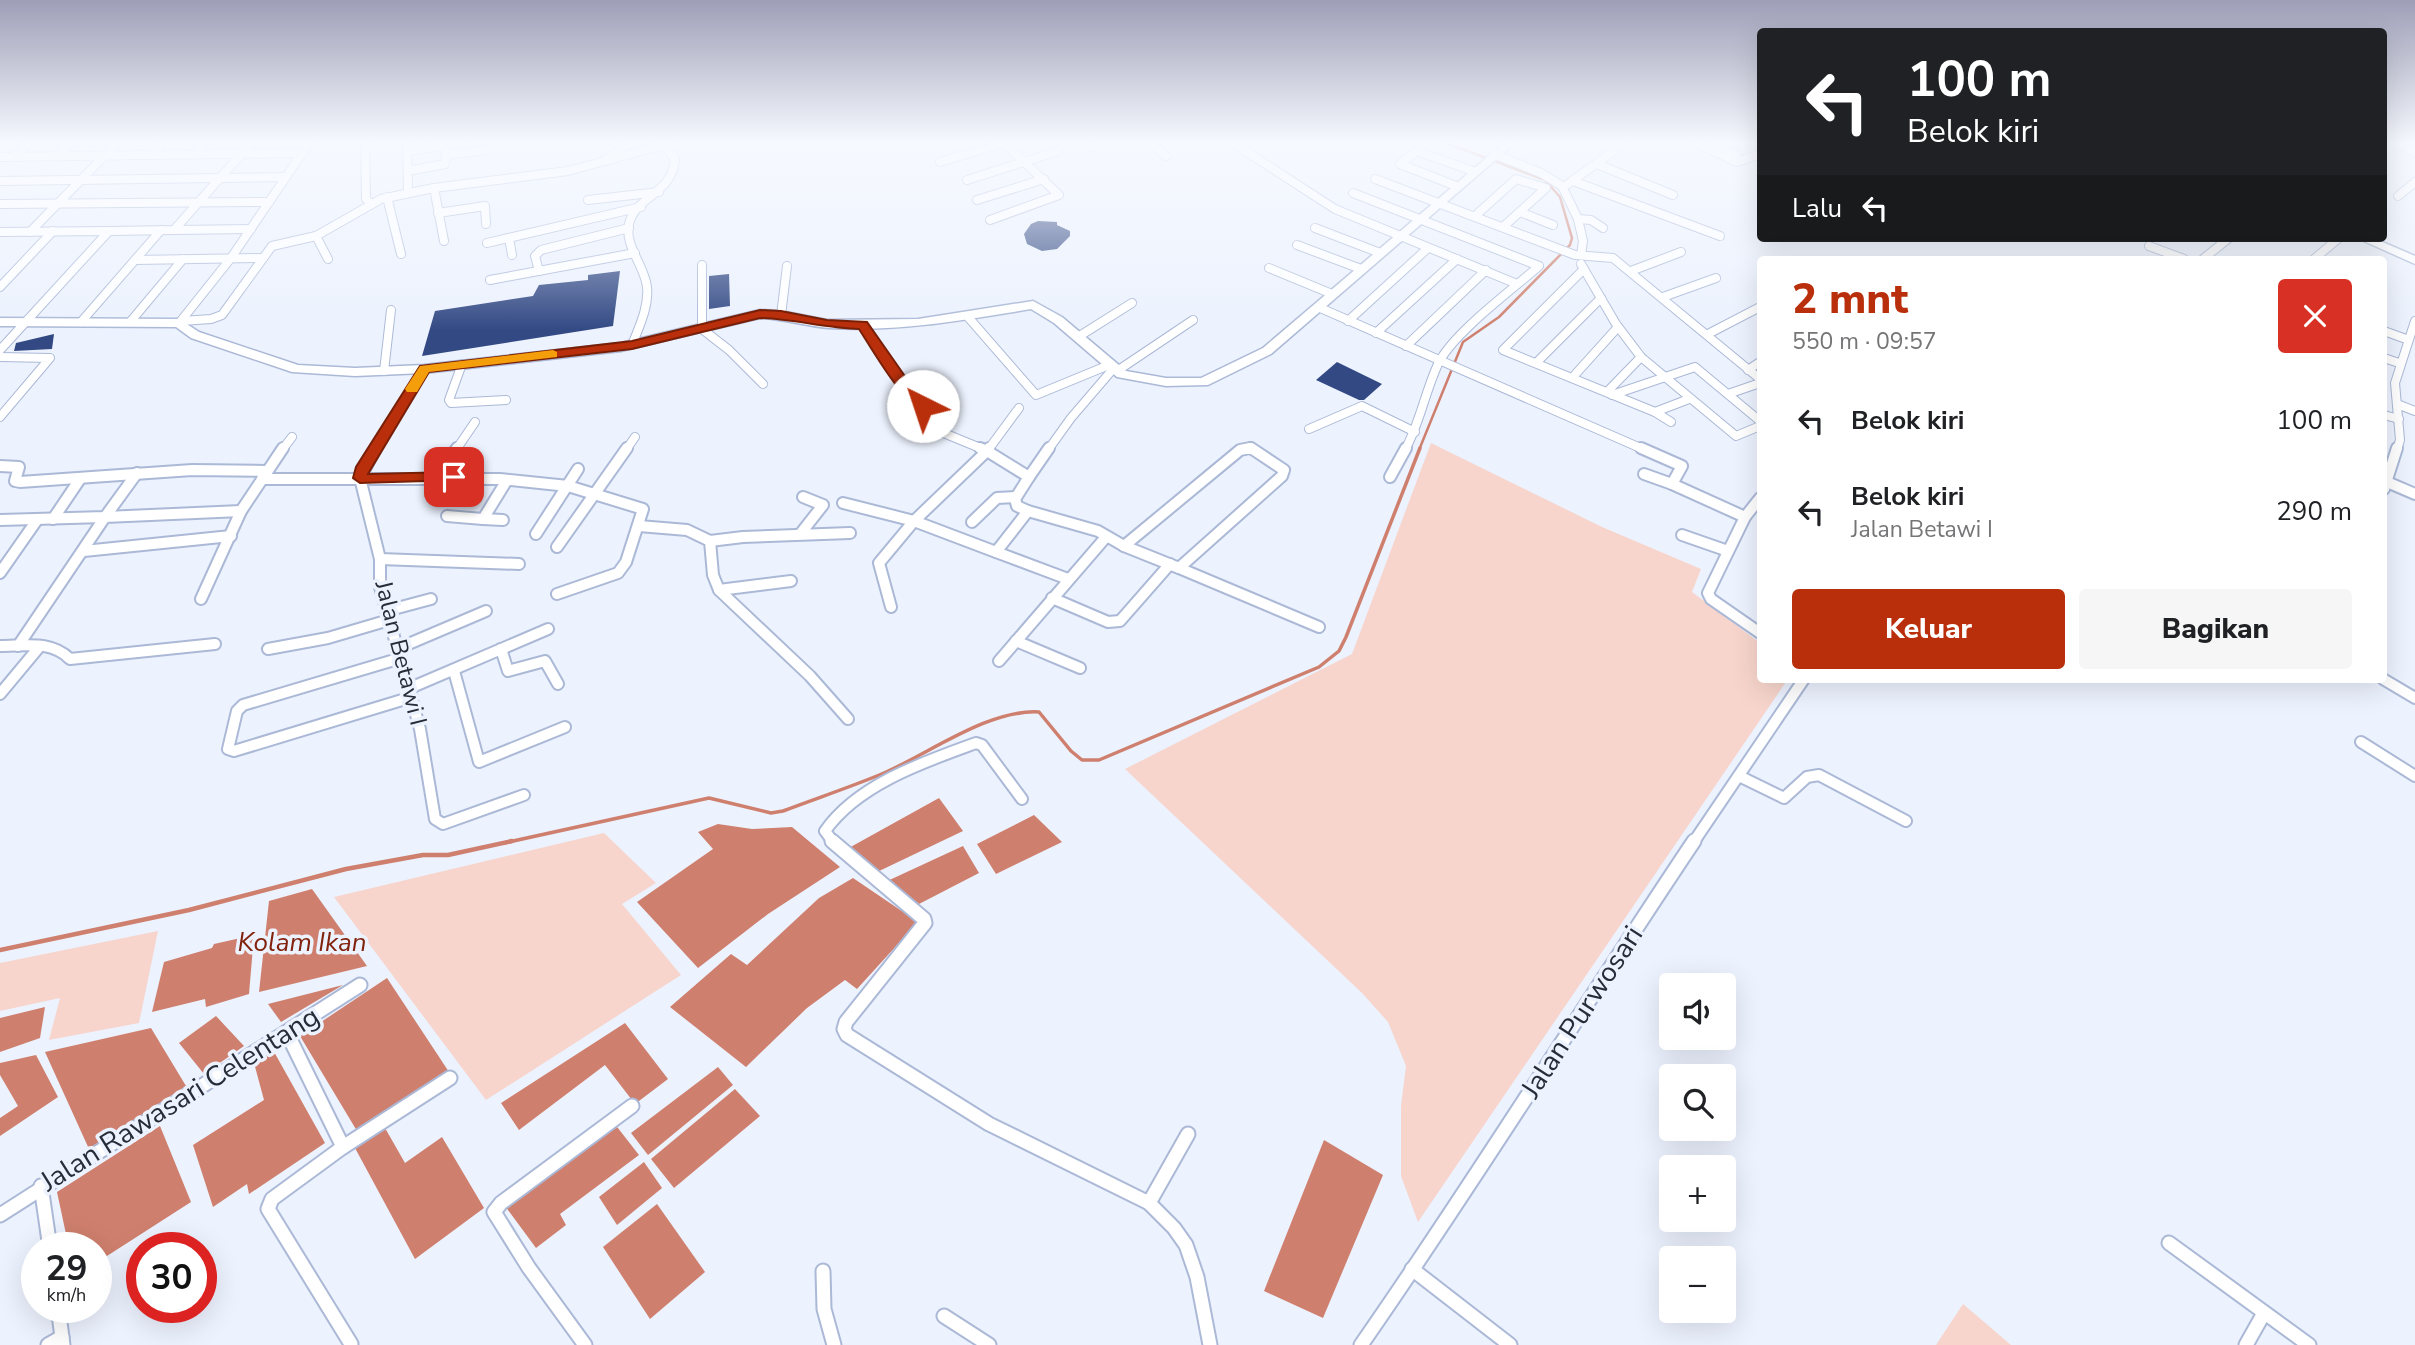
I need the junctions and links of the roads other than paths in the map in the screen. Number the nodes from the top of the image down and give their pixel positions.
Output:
1 (55, 206) edge
2 (196, 206) edge
3 (266, 206) edge
4 (365, 206) edge
5 (389, 206) edge
6 (438, 206) edge
7 (477, 206) edge
8 (482, 206) edge
9 (644, 206) edge
10 (1032, 206) edge
11 (1322, 206) edge
12 (1386, 206) edge
13 (1434, 206) edge
14 (1448, 206) edge
15 (1486, 206) edge
16 (1527, 206) edge
17 (1568, 206) edge
18 (1639, 206) edge
19 (641, 208) junction
20 (1520, 212) junction
21 (439, 213) junction
22 (1475, 216) junction
23 (1420, 219) junction
24 (1578, 219) junction
25 (990, 220) dead end
26 (486, 224) dead end
27 (1553, 225) dead end
28 (1503, 227) junction
29 (629, 228) junction
30 (1315, 228) dead end
31 (251, 229) junction
32 (1603, 229) dead end
33 (161, 230) junction
34 (174, 230) junction
35 (53, 231) junction
36 (109, 231) junction
37 (0, 232) edge
38 (30, 232) junction
39 (316, 236) junction
40 (1400, 236) junction
41 (1720, 236) dead end
42 (509, 238) junction
43 (444, 241) dead end
44 (2224, 242) edge
45 (2334, 242) edge
46 (2372, 242) edge
47 (488, 243) dead end
48 (1297, 245) dead end
49 (2149, 246) dead end
50 (1428, 248) junction
51 (1681, 252) dead end
52 (635, 253) junction
53 (1380, 253) junction
54 (401, 254) dead end
55 (512, 255) dead end
56 (1576, 255) junction
57 (2176, 256) edge
58 (2207, 256) edge
59 (2318, 256) edge
60 (231, 258) junction
61 (263, 258) junction
62 (183, 259) junction
63 (328, 259) dead end
64 (1457, 259) junction
65 (135, 260) junction
66 (2415, 260) edge
67 (702, 265) dead end
68 (787, 265) dead end
69 (1269, 268) dead end
70 (1361, 269) junction
71 (1584, 269) junction
72 (1486, 270) junction
73 (539, 271) junction
74 (1631, 271) junction
75 (1716, 278) dead end
76 (490, 280) dead end
77 (1517, 284) junction
78 (0, 287) edge
79 (1332, 294) junction
80 (1663, 297) junction
81 (1601, 298) junction
82 (1132, 303) dead end
83 (1318, 307) junction
84 (1757, 309) edge
85 (391, 310) dead end
86 (781, 315) junction
87 (968, 317) junction
88 (215, 319) junction
89 (1193, 320) dead end
90 (131, 321) junction
91 (1348, 321) junction
92 (2415, 321) edge
93 (0, 322) edge
94 (81, 322) junction
95 (181, 322) junction
96 (26, 323) junction
97 (862, 325) junction
98 (1618, 327) junction
99 (702, 329) junction
100 (2387, 332) edge
101 (1376, 333) junction
102 (1708, 334) junction
103 (195, 335) junction
104 (1078, 337) junction
105 (2406, 339) junction
106 (632, 345) junction
107 (1406, 346) junction
108 (0, 350) edge
109 (2402, 350) junction
110 (2415, 354) edge
111 (0, 357) edge
112 (1641, 357) junction
113 (2387, 359) edge
114 (1442, 363) junction
115 (1536, 363) junction
116 (2399, 363) junction
117 (462, 364) junction
118 (1757, 364) edge
119 (1113, 368) junction
120 (424, 369) junction
121 (1748, 370) junction
122 (384, 371) junction
123 (1572, 378) junction
124 (1664, 378) junction
125 (1757, 378) edge
126 (1757, 382) edge
127 (763, 384) dead end
128 (1609, 393) junction
129 (1728, 394) junction
130 (1689, 399) junction
131 (506, 400) dead end
132 (2397, 404) junction
133 (1018, 408) dead end
134 (946, 409) dead end
135 (2415, 411) edge
136 (1655, 412) junction
137 (2387, 416) edge
138 (0, 417) edge
139 (1757, 418) edge
140 (2399, 419) junction
141 (475, 422) dead end
142 (1671, 422) dead end
143 (929, 427) dead end
144 (1757, 427) edge
145 (1310, 429) dead end
146 (1415, 432) junction
147 (292, 437) dead end
148 (635, 437) dead end
149 (987, 452) junction
150 (0, 466) edge
151 (578, 469) dead end
152 (137, 473) junction
153 (1644, 474) dead end
154 (264, 475) junction
155 (437, 477) junction
156 (1029, 477) junction
157 (1390, 477) dead end
158 (360, 478) junction
159 (80, 479) junction
160 (507, 480) junction
161 (2387, 480) edge
162 (1672, 484) junction
163 (568, 486) junction
164 (2387, 487) edge
165 (597, 494) junction
166 (2415, 494) edge
167 (803, 497) dead end
168 (1016, 497) junction
169 (1757, 502) edge
170 (843, 503) dead end
171 (241, 511) junction
172 (1028, 511) junction
173 (447, 516) dead end
174 (106, 517) junction
175 (1745, 517) junction
176 (53, 519) junction
177 (483, 519) junction
178 (0, 520) edge
179 (37, 520) junction
180 (503, 520) dead end
181 (915, 521) junction
182 (972, 522) dead end
183 (639, 526) junction
184 (801, 533) junction
185 (850, 533) dead end
186 (536, 534) dead end
187 (1682, 535) dead end
188 (231, 536) junction
189 (1106, 537) junction
190 (710, 541) junction
191 (1124, 546) junction
192 (557, 547) dead end
193 (0, 551) edge
194 (15, 551) junction
195 (84, 551) junction
196 (1728, 551) junction
197 (996, 552) junction
198 (380, 559) junction
199 (519, 564) dead end
200 (1174, 566) junction
201 (0, 573) edge
202 (1068, 579) junction
203 (791, 581) dead end
204 (719, 590) junction
205 (557, 594) dead end
206 (201, 598) dead end
207 (1052, 598) junction
208 (431, 599) dead end
209 (891, 607) dead end
210 (486, 611) dead end
211 (388, 615) junction
212 (1319, 627) dead end
213 (548, 629) dead end
214 (1757, 631) edge
215 (1016, 641) junction
216 (215, 644) dead end
217 (0, 646) edge
218 (18, 646) junction
219 (40, 646) junction
220 (268, 649) dead end
221 (501, 649) junction
222 (400, 653) junction
223 (999, 661) dead end
224 (1080, 668) dead end
225 (454, 671) junction
226 (2387, 681) edge
227 (1801, 683) edge
228 (558, 684) dead end
229 (411, 693) junction
230 (0, 694) edge
231 (2415, 698) edge
232 (848, 719) dead end
233 (565, 727) dead end
234 (2361, 742) dead end
235 (1739, 776) junction
236 (2415, 776) edge
237 (524, 795) dead end
238 (1022, 799) dead end
239 (1906, 821) dead end
240 (360, 985) dead end
241 (287, 1033) junction
242 (450, 1078) dead end
243 (632, 1106) dead end
244 (1188, 1134) dead end
245 (343, 1147) junction
246 (41, 1186) junction
247 (1149, 1203) junction
248 (0, 1215) edge
249 (48, 1232) edge
250 (2169, 1243) dead end
251 (1412, 1269) junction
252 (823, 1271) dead end
253 (2264, 1312) junction
254 (944, 1316) dead end
255 (60, 1323) edge
256 (62, 1341) edge
257 (48, 1345) edge
258 (351, 1345) edge
259 (585, 1345) edge
260 (834, 1345) edge
261 (989, 1345) edge
262 (1210, 1345) edge
263 (1361, 1345) edge
264 (1510, 1345) edge
265 (2246, 1345) edge
266 (2309, 1345) edge

1 - 38 street
2 - 34 street
3 - 31 street
4 - 39 street
5 - 54 street
6 - 21 street
7 - 21 street
8 - 26 street
9 - 19 street
10 - 25 street
11 - 40 street
12 - 23 street
13 - 23 street
14 - 22 street
15 - 22 street
16 - 20 street
17 - 24 street
18 - 41 street
19 - 29 street
19 - 42 street
20 - 27 street
20 - 28 street
21 - 43 street
22 - 28 street
23 - 40 street
23 - 77 street
24 - 32 street
24 - 56 street
28 - 56 street
29 - 52 street
29 - 73 street
30 - 53 street
31 - 34 street
31 - 60 street
33 - 34 street
33 - 36 street
33 - 65 street
35 - 36 street
35 - 38 street
35 - 78 street
36 - 96 street
37 - 38 street
39 - 61 street
39 - 63 street
40 - 50 street
40 - 53 street
42 - 47 street
42 - 55 street
44 - 58 street
45 - 59 street
46 - 66 street
48 - 70 street
49 - 57 street
50 - 64 street
50 - 91 street
51 - 74 street
52 - 73 street
52 - 106 street
53 - 70 street
56 - 71 street
56 - 74 street
60 - 61 street
60 - 62 street
60 - 95 street
61 - 88 street
62 - 65 street
62 - 90 street
64 - 72 street
64 - 101 street
65 - 94 street
67 - 99 street
68 - 86 street
69 - 79 street
70 - 79 street
71 - 81 street
71 - 115 street
72 - 77 street
72 - 107 street
73 - 76 street
74 - 80 street
75 - 80 street
77 - 114 street
79 - 83 street
80 - 102 street
81 - 98 street
81 - 115 street
82 - 104 street
83 - 91 street
83 - 119 street
84 - 102 street
85 - 122 street
86 - 97 street
86 - 99 street
87 - 97 street
87 - 104 street
87 - 119 street
88 - 95 street
88 - 103 street
89 - 119 street
90 - 94 street
90 - 95 street
91 - 101 street
92 - 105 street
93 - 96 street
94 - 96 street
95 - 103 street
96 - 108 street
97 - 134 street
98 - 112 street
98 - 123 street
99 - 106 street
99 - 127 street
100 - 105 street
101 - 107 street
102 - 121 street
103 - 122 street
104 - 119 street
105 - 109 street
106 - 117 street
107 - 114 street
109 - 110 street
109 - 116 street
111 - 138 street
112 - 124 street
112 - 128 street
113 - 116 street
114 - 146 street
114 - 162 street
115 - 123 street
116 - 132 street
117 - 120 street
117 - 131 street
118 - 121 street
119 - 156 street
120 - 122 street
120 - 158 street
121 - 125 street
123 - 128 street
124 - 128 street
124 - 129 street
124 - 130 street
126 - 129 street
128 - 136 street
129 - 139 street
130 - 136 street
130 - 144 street
132 - 135 street
132 - 140 street
133 - 149 street
136 - 142 street
137 - 140 street
140 - 161 street
141 - 155 street
143 - 149 street
145 - 146 street
146 - 157 street
147 - 154 street
148 - 165 street
149 - 156 street
149 - 181 street
150 - 159 street
151 - 163 street
152 - 154 street
152 - 159 street
152 - 174 street
153 - 162 street
154 - 158 street
154 - 171 street
155 - 158 street
155 - 160 street
156 - 168 street
158 - 198 street, Jalan Betawi I
159 - 176 street
160 - 163 street
160 - 177 street
162 - 175 street
163 - 165 street
163 - 186 street
164 - 166 street
165 - 183 street
165 - 192 street
167 - 184 street
168 - 172 street
168 - 182 street
169 - 175 street
170 - 181 street
171 - 174 street
171 - 188 street
172 - 189 street
172 - 197 street
173 - 177 street
174 - 176 street
174 - 195 street
175 - 196 street
176 - 179 street
177 - 180 street
178 - 179 street
179 - 194 street
181 - 197 street
181 - 209 street
183 - 190 street
183 - 205 street
184 - 185 street
184 - 190 street
187 - 196 street
188 - 195 street
188 - 206 street
189 - 191 street
189 - 202 street
190 - 204 street
191 - 200 street
191 - 200 street
193 - 194 street
194 - 201 street
195 - 218 street
196 - 214 street
197 - 202 street
198 - 199 street
198 - 211 street, Jalan Betawi I
200 - 207 street
200 - 212 street
202 - 207 street
203 - 204 street
204 - 232 street
207 - 215 street
208 - 211 street
210 - 222 street
211 - 220 street
211 - 222 street, Jalan Betawi I
213 - 221 street
215 - 223 street
215 - 224 street
216 - 219 street
217 - 218 street
218 - 219 street
219 - 230 street
221 - 225 street
221 - 228 street
222 - 229 street, Jalan Betawi I
222 - 229 street
225 - 229 street
225 - 233 street
226 - 231 street
227 - 235 street, Jalan Purwosari
229 - 237 street, Jalan Betawi I
234 - 236 street
235 - 239 street
235 - 251 street, Jalan Purwosari
238 - 247 street
240 - 241 street, Jalan Rawasari Celentang
241 - 245 street
241 - 246 street, Jalan Rawasari Celentang
242 - 245 street
243 - 259 street
244 - 247 street
245 - 258 street
246 - 248 street, Jalan Rawasari Celentang
246 - 249 street
247 - 262 street
250 - 253 street
251 - 263 street, Jalan Purwosari
251 - 264 street
252 - 260 street
253 - 265 street
253 - 266 street
254 - 261 street
255 - 256 street
256 - 257 street

